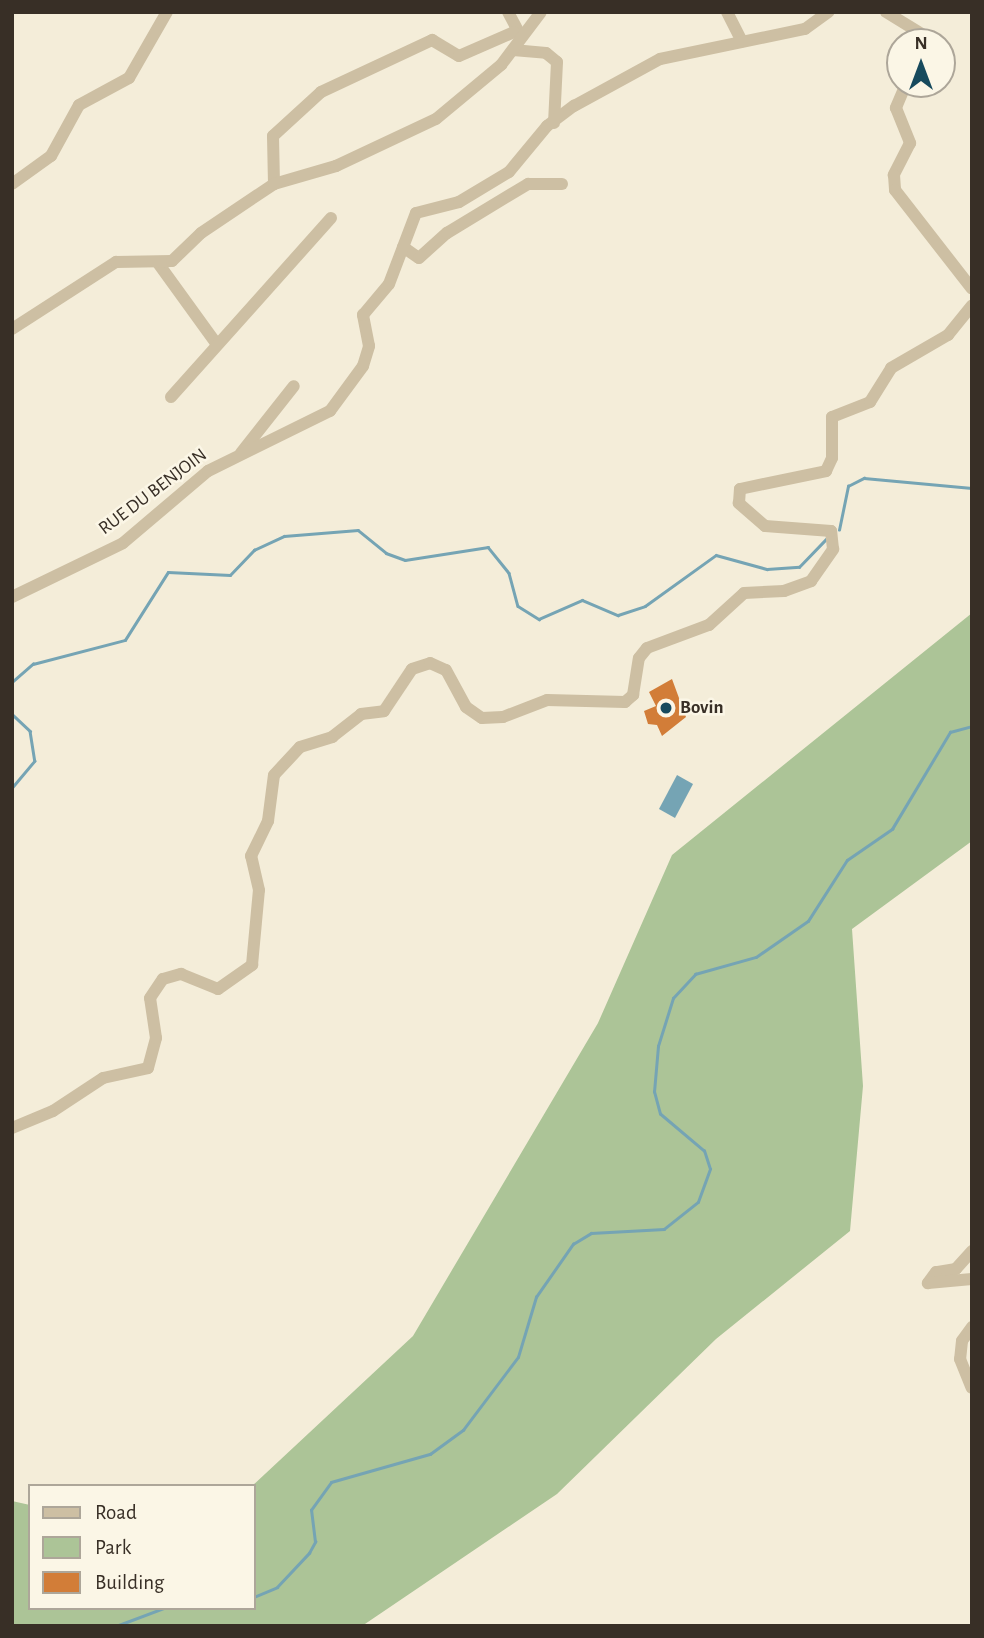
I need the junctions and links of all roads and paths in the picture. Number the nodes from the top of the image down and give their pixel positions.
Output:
1 (167, 12) edge
2 (508, 12) edge
3 (541, 12) edge
4 (727, 12) edge
5 (828, 12) edge
6 (886, 12) edge
7 (912, 28) edge
8 (518, 34) junction
9 (742, 41) junction
10 (513, 50) junction
11 (900, 98) edge
12 (554, 123) junction
13 (12, 184) edge
14 (274, 184) junction
15 (562, 184) dead end
16 (331, 218) dead end
17 (403, 247) junction
18 (158, 264) junction
19 (972, 289) edge
20 (972, 305) edge
21 (12, 329) edge
22 (216, 343) junction
23 (294, 386) dead end
24 (171, 397) dead end
25 (241, 453) junction
26 (12, 597) edge
27 (12, 1128) edge
28 (972, 1251) edge
29 (972, 1279) edge
30 (972, 1327) edge
31 (972, 1388) edge

1 - 13 street
2 - 8 street
3 - 8 street
4 - 9 street
5 - 9 street, RUE DU BENJOIN
6 - 7 street
8 - 10 street
8 - 14 street
9 - 12 street, RUE DU BENJOIN
10 - 12 street
10 - 14 street
11 - 19 street
12 - 17 street, RUE DU BENJOIN
14 - 18 street
15 - 17 street
16 - 22 street
17 - 25 street, RUE DU BENJOIN
18 - 21 street
18 - 22 street
20 - 27 street
22 - 24 street
23 - 25 street, RUE DU BENJOIN
25 - 26 street, RUE DU BENJOIN
28 - 29 street
30 - 31 street

